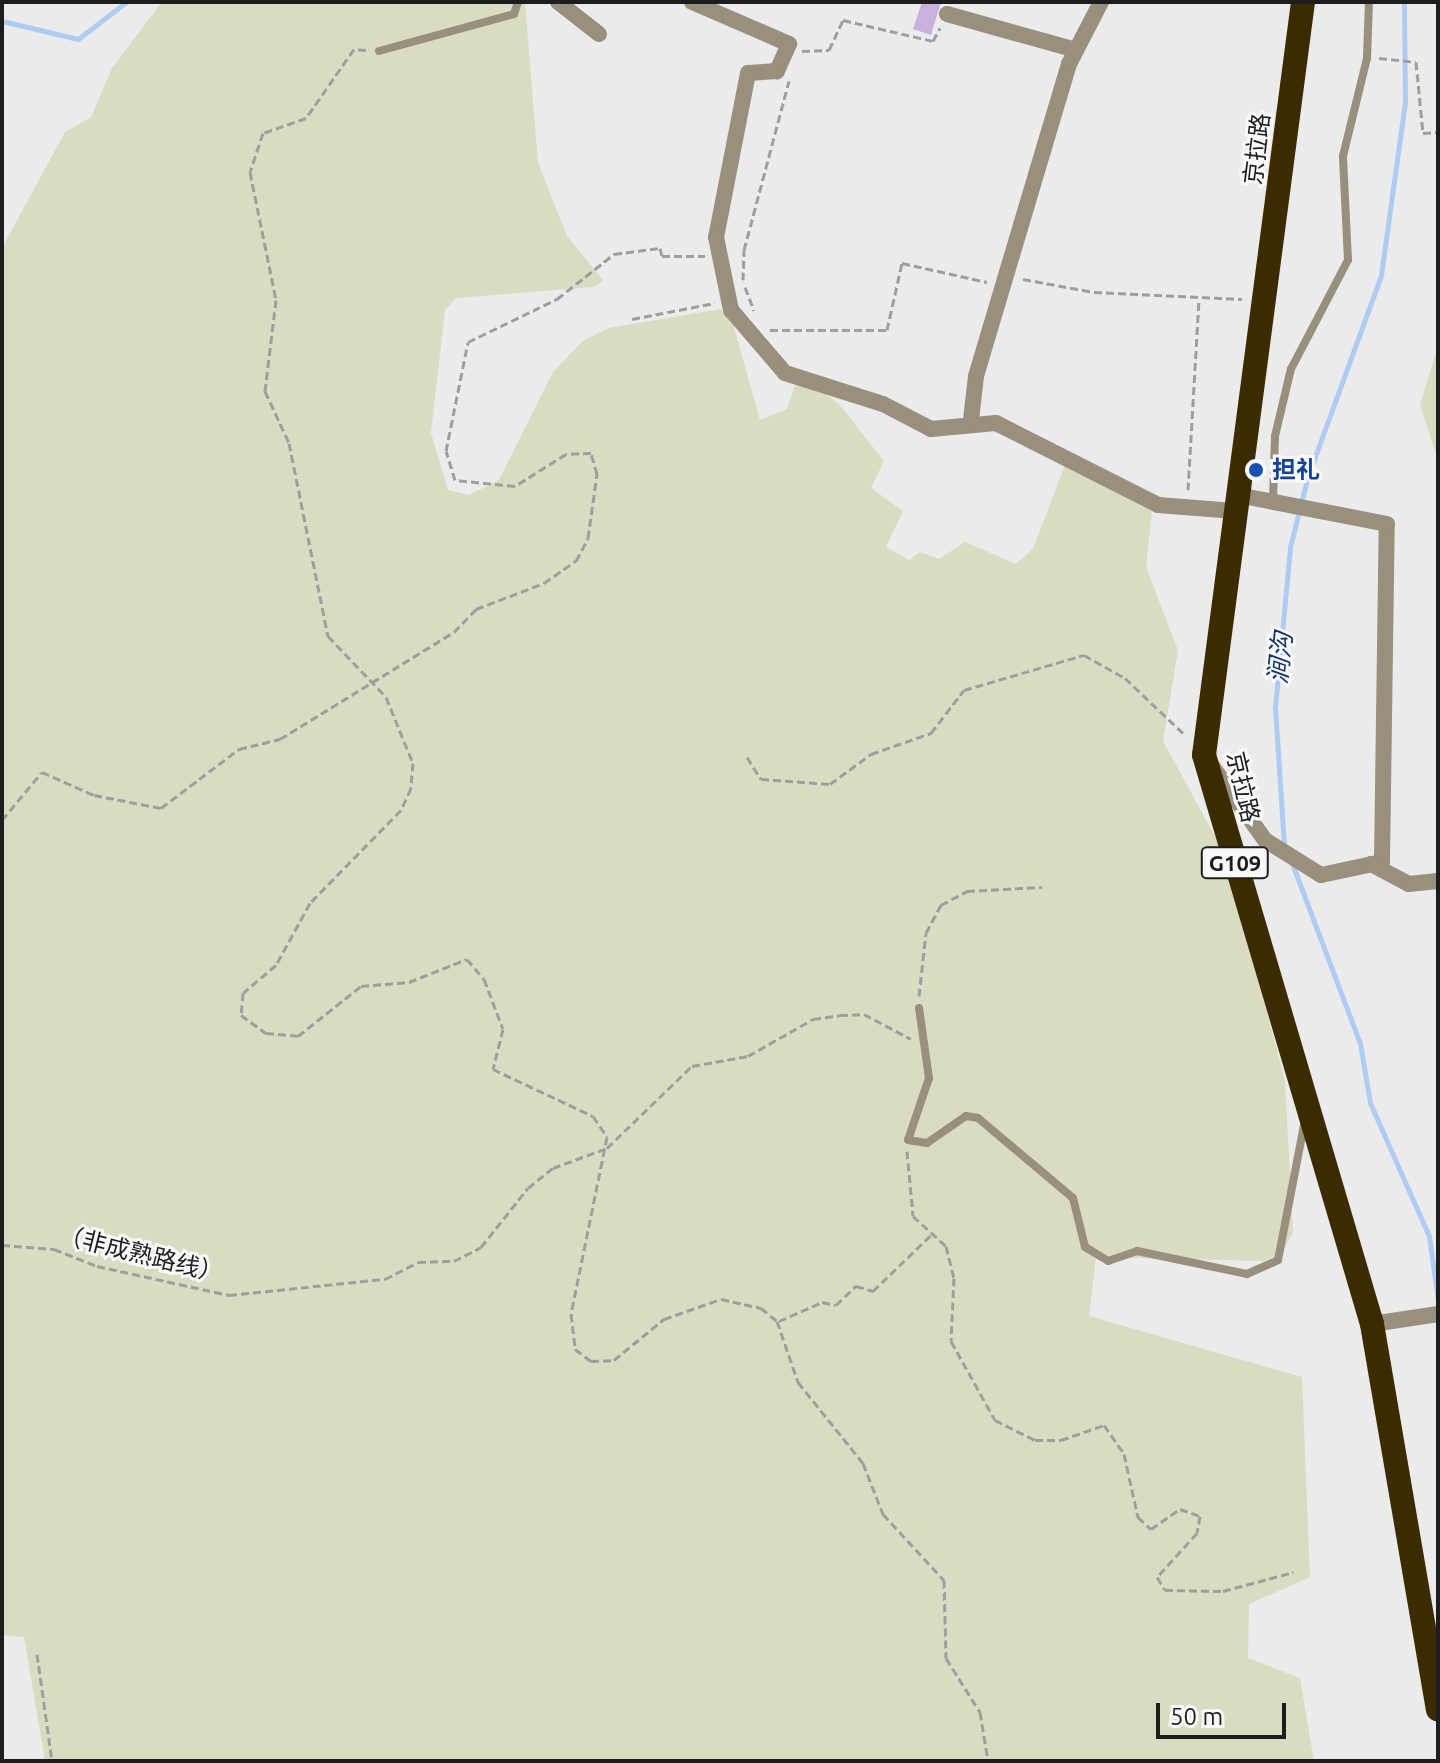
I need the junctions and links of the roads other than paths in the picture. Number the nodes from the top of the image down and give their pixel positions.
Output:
1 (518, 2) edge
2 (558, 2) edge
3 (692, 2) edge
4 (1101, 2) edge
5 (1303, 2) edge
6 (1369, 2) edge
7 (947, 14) road end
8 (599, 34) dead end
9 (1076, 50) junction
10 (379, 51) road end
11 (971, 420) junction
12 (1273, 500) junction
13 (1236, 503) junction
14 (1204, 755) junction
15 (1371, 864) junction
16 (1438, 881) edge
17 (919, 1008) road end
18 (1312, 1108) junction
19 (1438, 1314) edge
20 (1372, 1324) junction
21 (1438, 1709) edge

1 - 10 lane
2 - 8 street
3 - 11 street
4 - 9 street
5 - 13 highway, 京拉路 / G109
6 - 12 lane
7 - 9 street
9 - 11 street
11 - 13 street
12 - 13 street
12 - 15 street
13 - 14 highway, 京拉路 / G109
14 - 15 street
14 - 18 highway, 京拉路 / G109
15 - 16 street
17 - 18 lane
18 - 20 highway, 京拉路 / G109
19 - 20 street
20 - 21 highway, 京拉路 / G109

